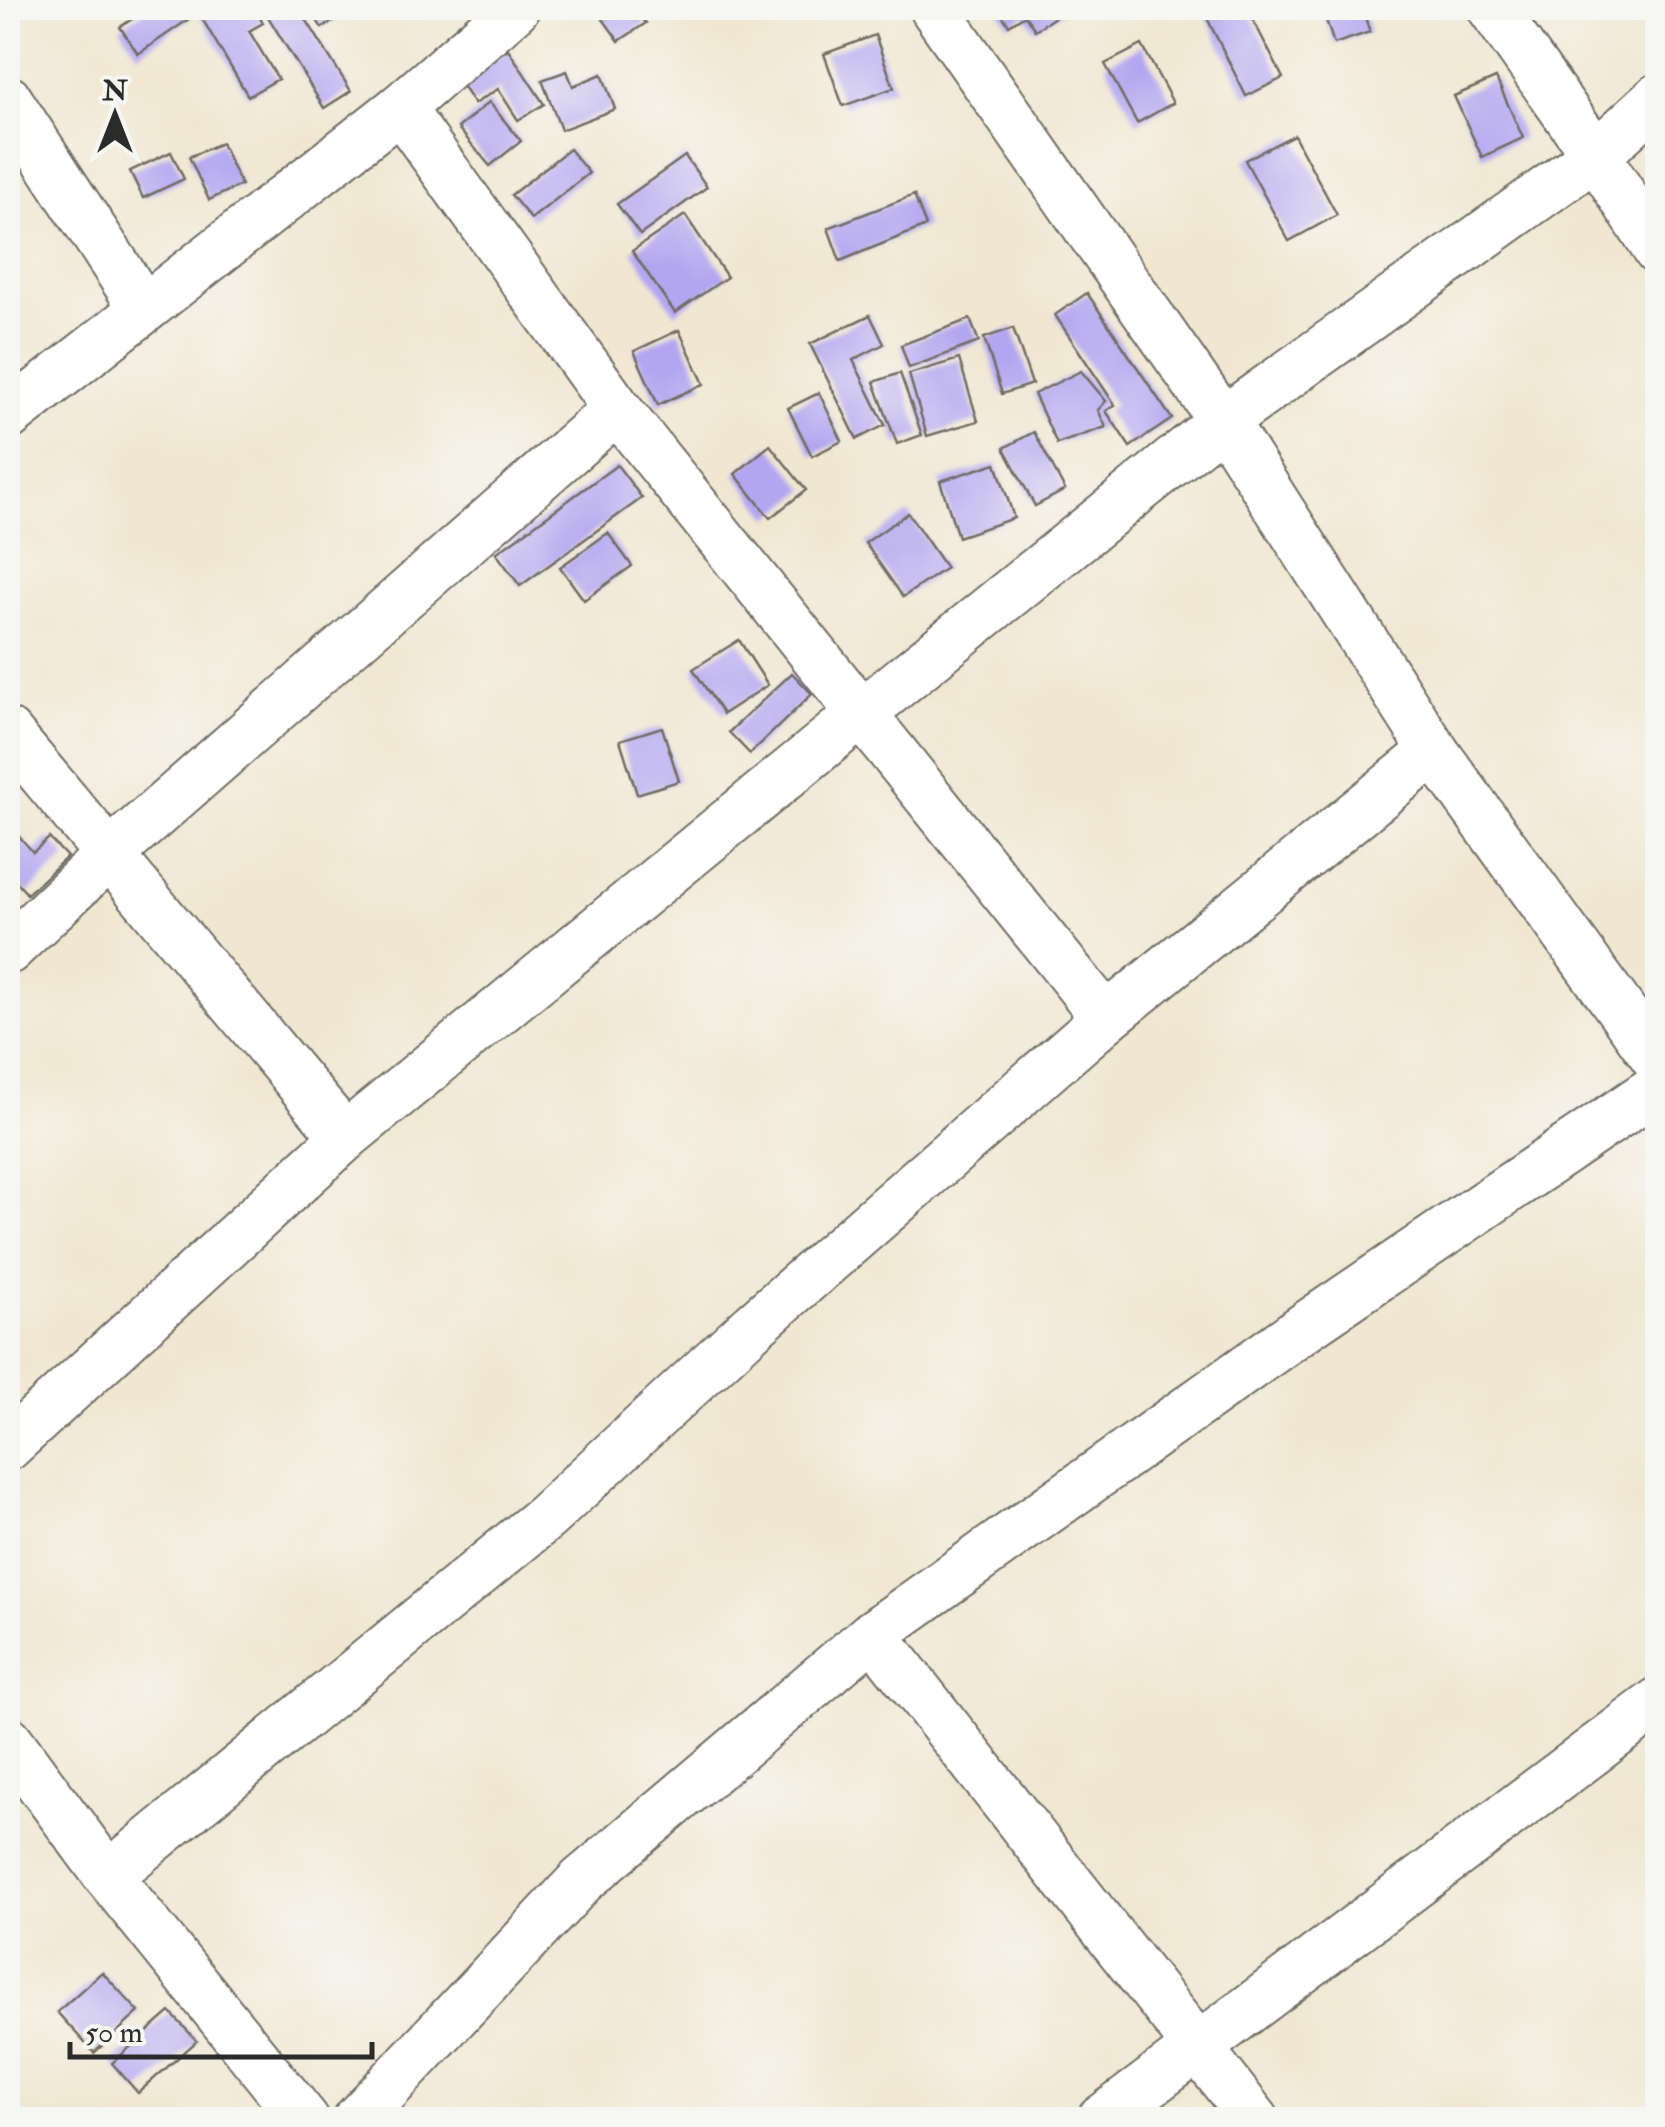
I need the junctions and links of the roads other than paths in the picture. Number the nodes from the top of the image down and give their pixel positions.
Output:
1 (515, 8) edge
2 (934, 8) edge
3 (1492, 8) edge
4 (1658, 98) edge
5 (8, 100) edge
6 (400, 108) junction
7 (1596, 155) junction
8 (1658, 251) edge
9 (144, 310) junction
10 (617, 408) junction
11 (8, 416) edge
12 (1222, 421) junction
13 (862, 713) junction
14 (8, 733) edge
15 (1434, 751) junction
16 (110, 854) junction
17 (8, 950) edge
18 (1106, 1018) junction
19 (1658, 1061) edge
20 (1658, 1087) edge
21 (345, 1137) junction
22 (8, 1446) edge
23 (873, 1634) junction
24 (1658, 1702) edge
25 (8, 1740) edge
26 (108, 1876) junction
27 (1199, 2044) junction
28 (304, 2120) edge
29 (357, 2120) edge
30 (1101, 2120) edge
31 (1255, 2120) edge

1 - 6 street
2 - 12 street
3 - 7 street
4 - 7 street
5 - 9 street
6 - 9 street
6 - 10 street
7 - 8 street
7 - 12 street
9 - 11 street
10 - 13 street
10 - 16 street
12 - 13 street
12 - 15 street
13 - 18 street
13 - 21 street
14 - 16 street
15 - 18 street
15 - 19 street
16 - 17 street
16 - 21 street
18 - 26 street
20 - 23 street
21 - 22 street
23 - 27 street
23 - 29 street
24 - 27 street
25 - 26 street
26 - 28 street
27 - 30 street
27 - 31 street

